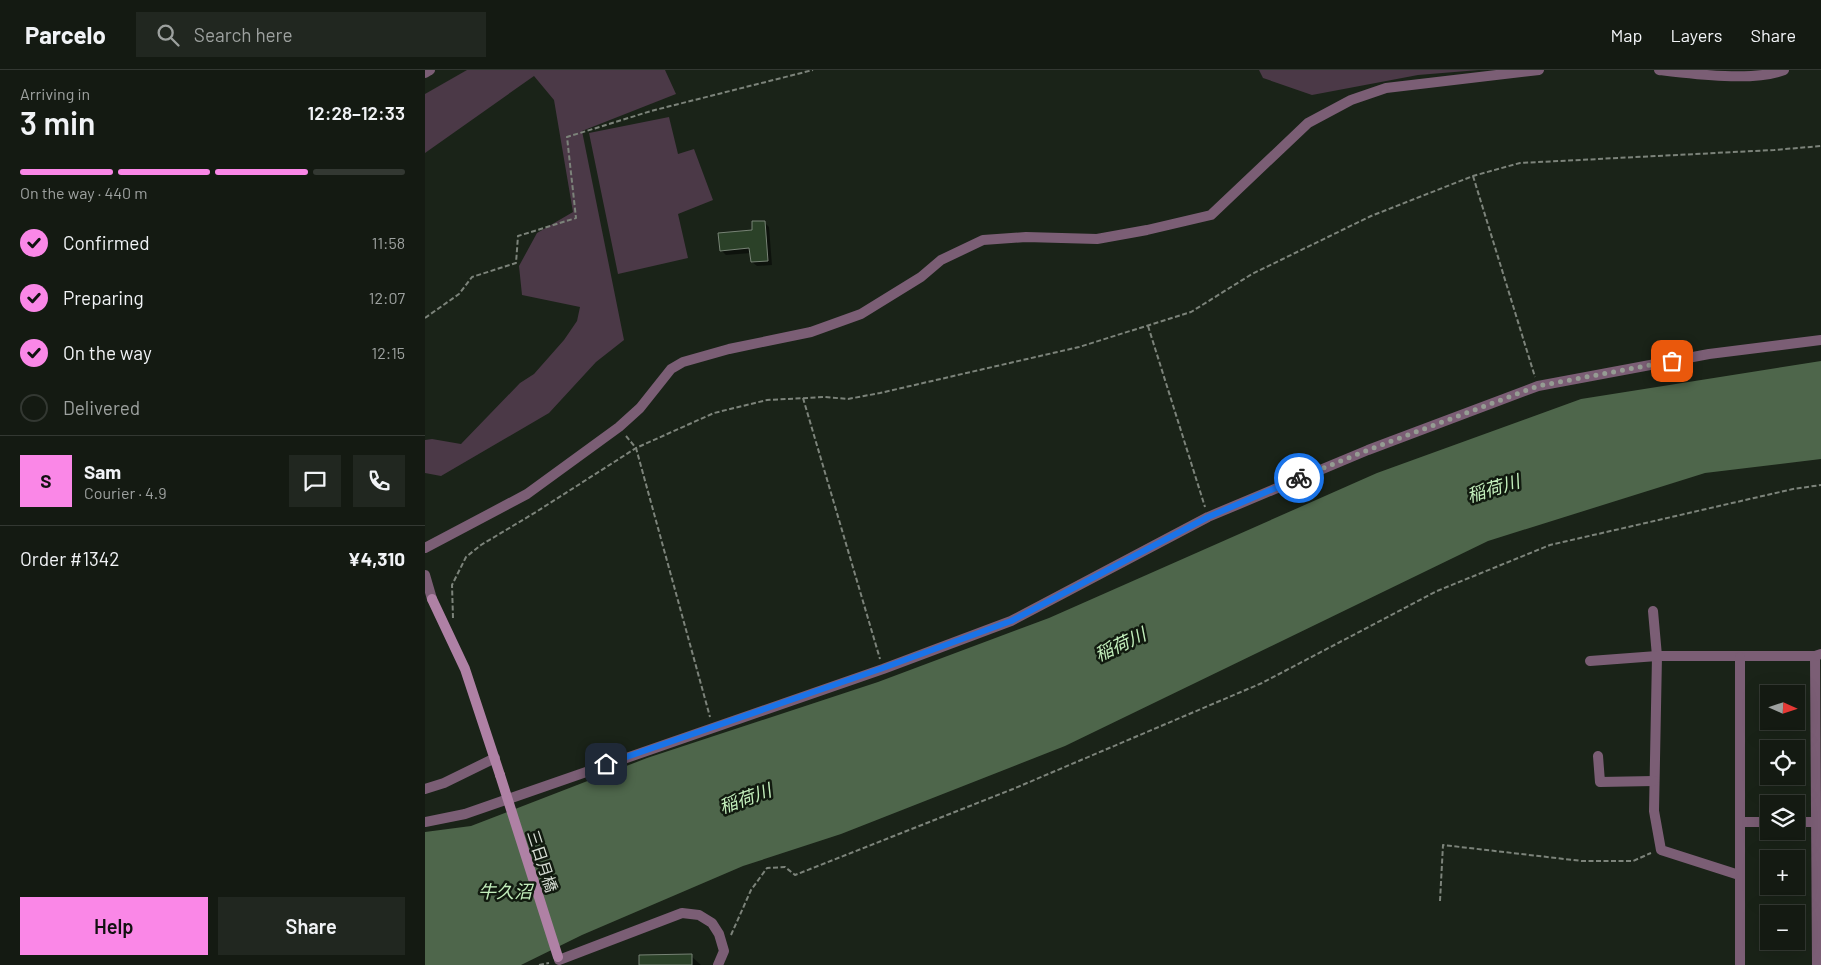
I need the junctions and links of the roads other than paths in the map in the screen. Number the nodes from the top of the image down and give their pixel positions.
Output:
1 (429, 70) edge
2 (1539, 70) edge
3 (1659, 70) edge
4 (1784, 70) edge
5 (425, 73) edge
6 (1821, 340) edge
7 (425, 548) edge
8 (425, 575) edge
9 (1653, 611) dead end
10 (1818, 655) edge
11 (1657, 656) junction
12 (1740, 657) junction
13 (1590, 661) dead end
14 (1598, 756) dead end
15 (495, 758) junction
16 (1654, 781) junction
17 (425, 789) edge
18 (425, 822) edge
19 (1741, 822) junction
20 (1760, 822) edge
21 (1805, 822) edge
22 (1819, 822) edge
23 (1739, 875) junction
24 (559, 961) edge
25 (718, 965) edge
26 (1740, 965) edge
27 (1817, 965) edge

1 - 5 street
2 - 7 street
3 - 4 street
6 - 18 street
8 - 15 street, 三日月橋
9 - 11 street
10 - 12 street
10 - 22 street
11 - 12 street
11 - 13 street
11 - 16 street
12 - 19 street
14 - 16 street
15 - 17 street
15 - 24 street, 三日月橋, bridge
16 - 23 street
19 - 20 street
19 - 23 street
21 - 22 street
22 - 27 street
23 - 26 street
24 - 25 street

